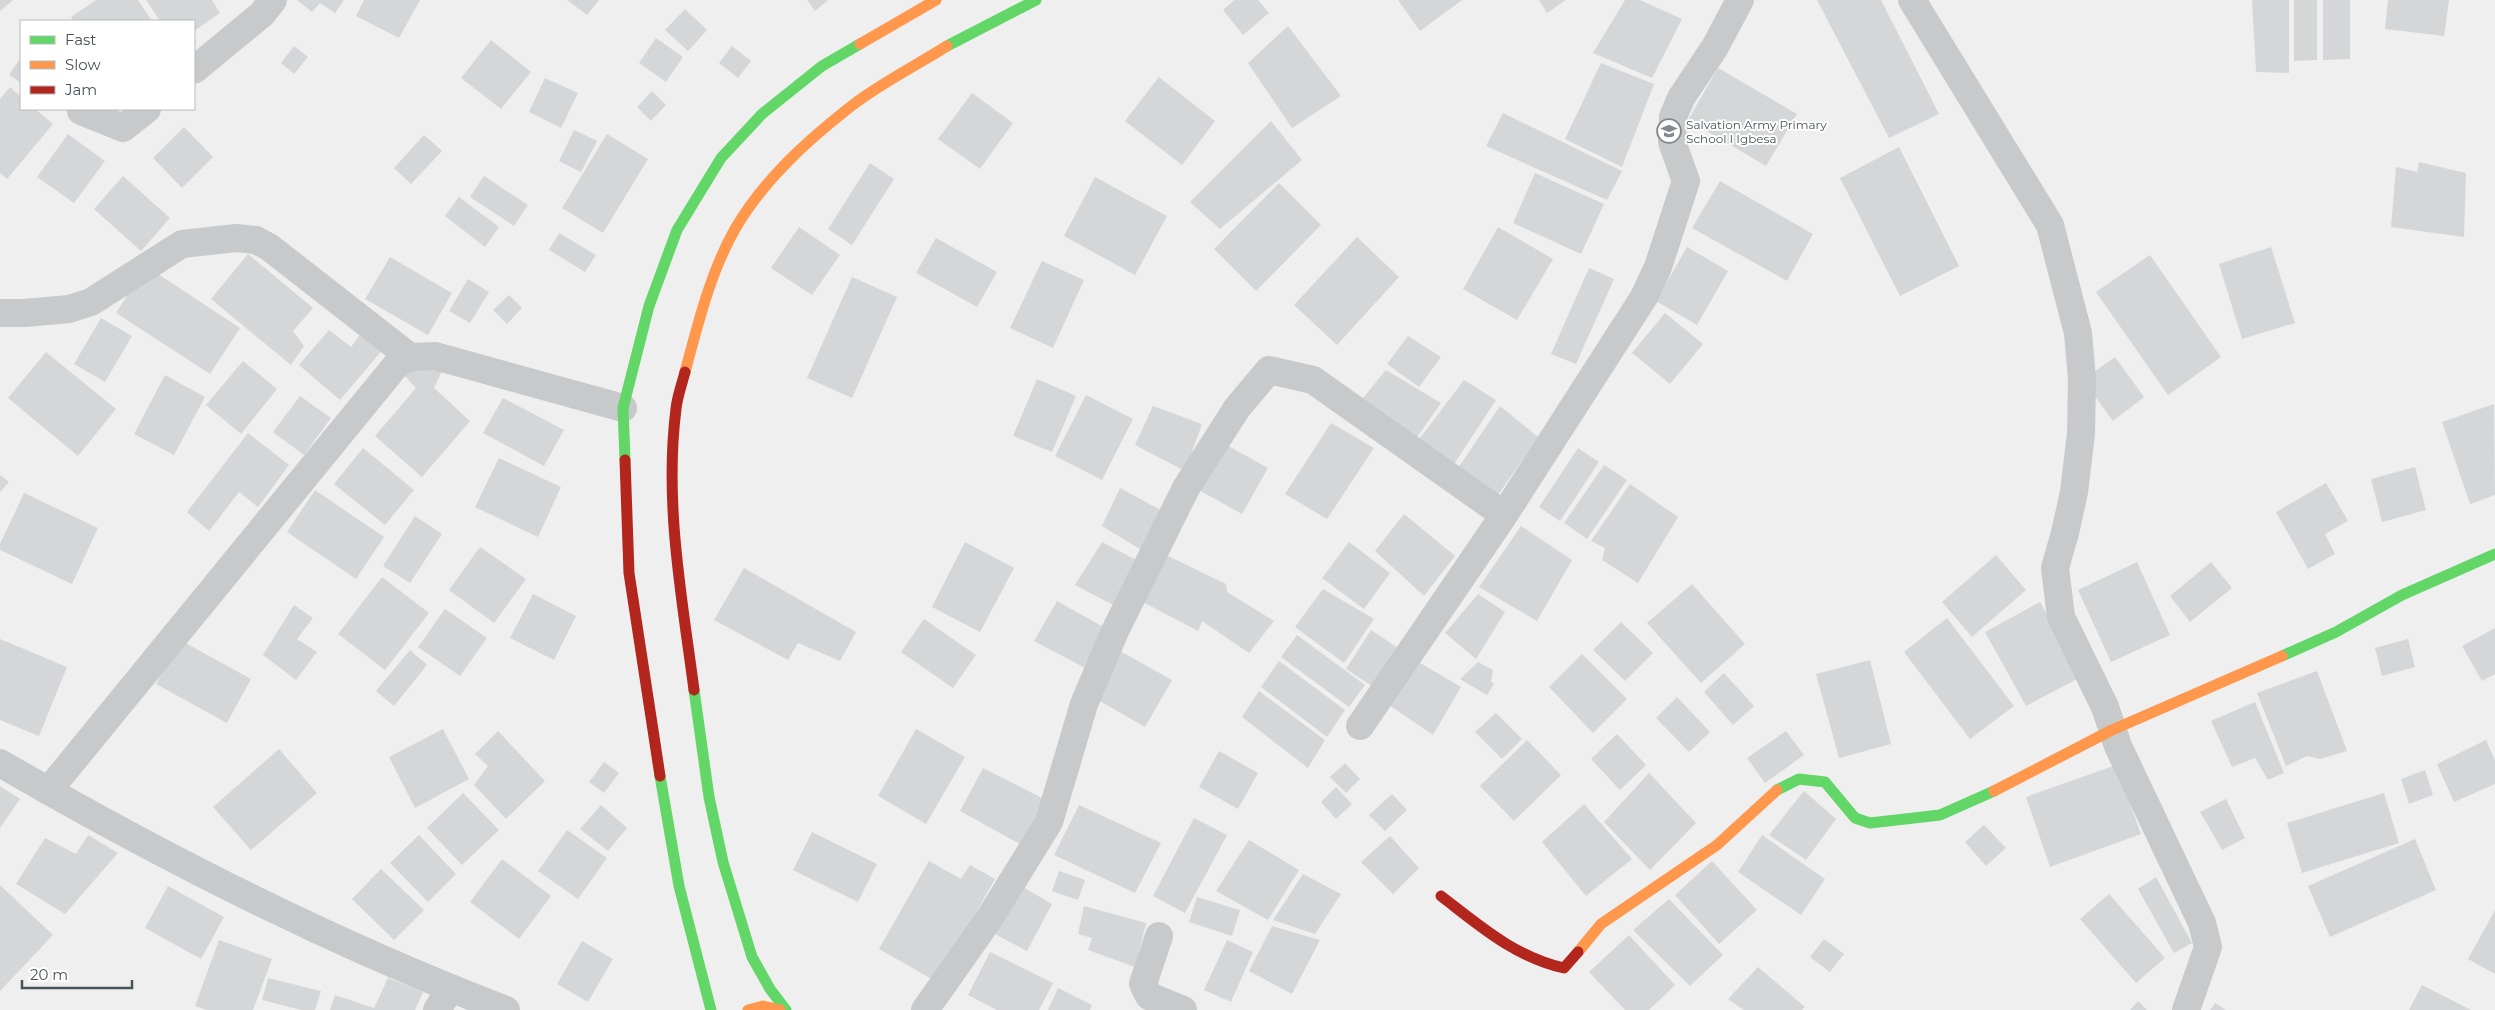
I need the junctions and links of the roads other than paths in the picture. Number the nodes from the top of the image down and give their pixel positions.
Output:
1 (272, 0) edge
2 (936, 0) edge
3 (1036, 0) edge
4 (1740, 0) edge
5 (1912, 0) edge
6 (195, 69) edge
7 (146, 110) edge
8 (81, 111) dead end
9 (0, 313) edge
10 (410, 357) junction
11 (623, 408) junction
12 (1504, 515) junction
13 (2495, 554) edge
14 (1360, 726) dead end
15 (2112, 730) junction
16 (0, 763) edge
17 (48, 791) junction
18 (1441, 896) dead end
19 (1159, 936) dead end
20 (443, 999) edge
21 (506, 1010) edge
22 (711, 1010) edge
23 (748, 1010) edge
24 (780, 1010) edge
25 (786, 1010) edge
26 (925, 1010) edge
27 (1183, 1010) edge
28 (2186, 1010) edge

1 - 6 street
2 - 11 street
3 - 25 street
4 - 12 street
5 - 15 street
7 - 8 street
9 - 10 street
10 - 11 street
10 - 17 street
11 - 22 street
12 - 14 street
12 - 26 street
13 - 15 street
15 - 18 street
15 - 28 street
16 - 17 street
17 - 20 street
19 - 27 street
20 - 21 street
23 - 24 street

